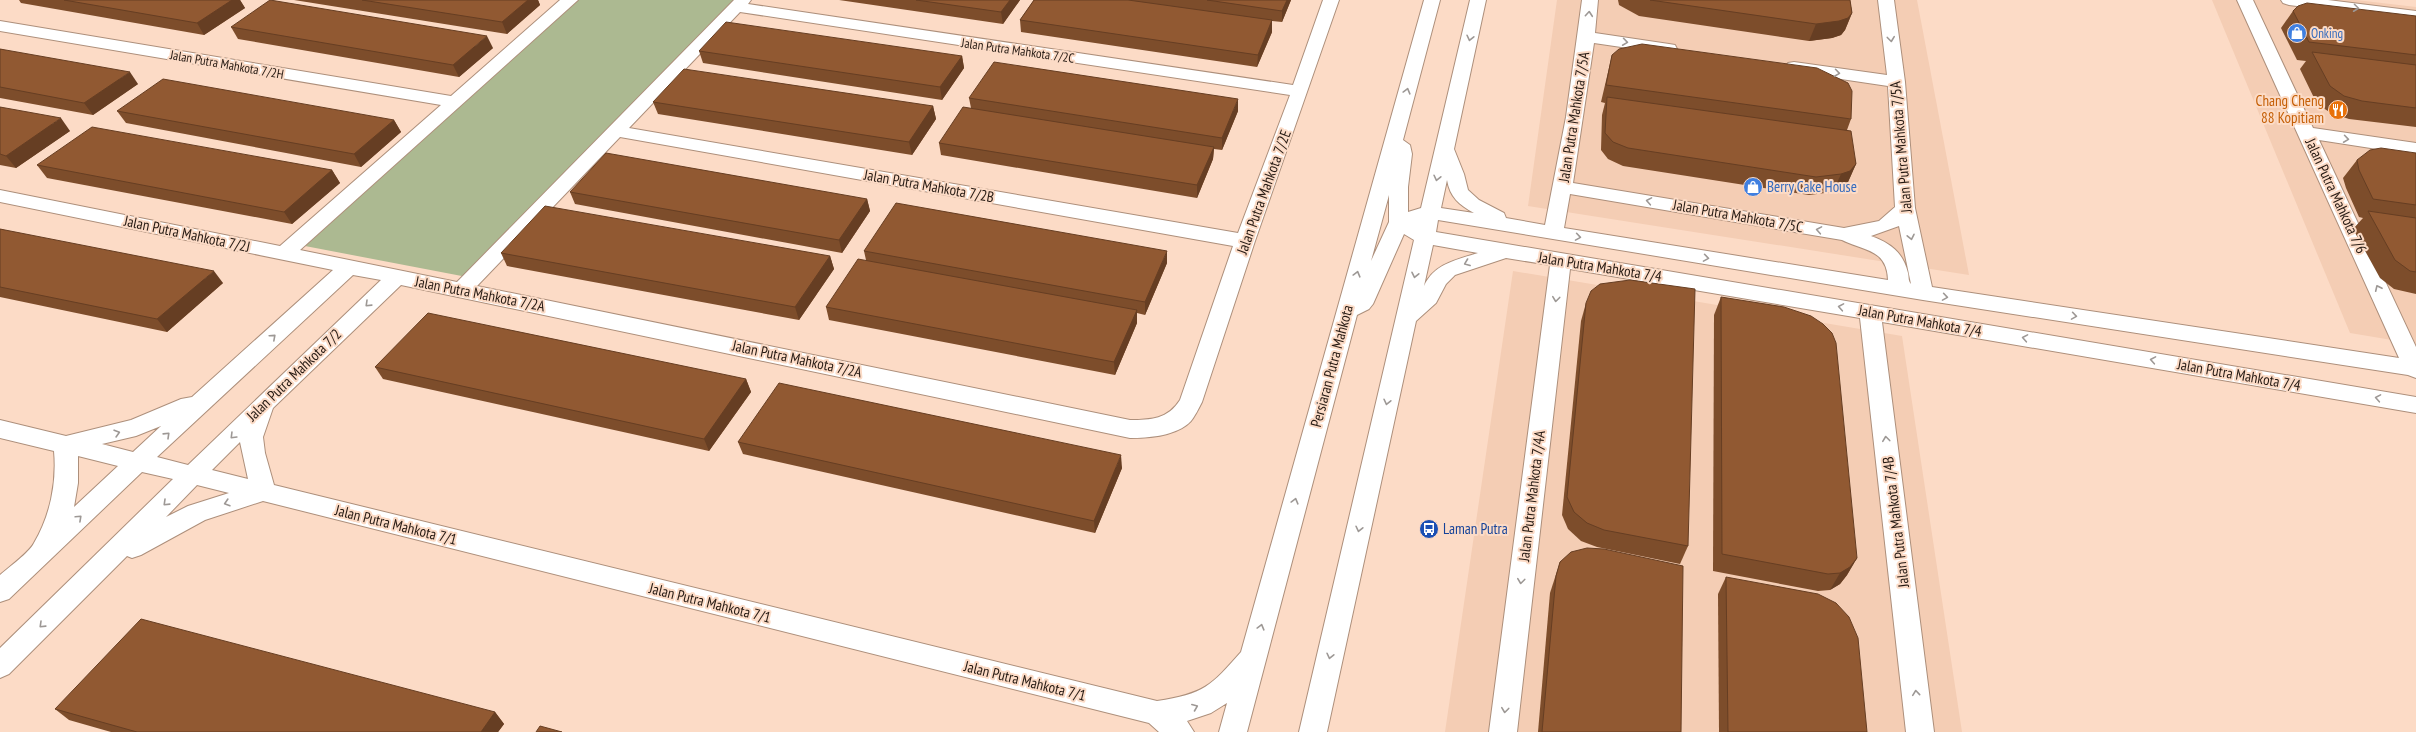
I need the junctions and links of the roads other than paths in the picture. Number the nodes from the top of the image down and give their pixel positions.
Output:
1 (570, 0) edge
2 (1331, 0) edge
3 (1432, 0) edge
4 (1478, 0) edge
5 (1590, 0) edge
6 (1886, 0) edge
7 (2245, 0) edge
8 (2289, 0) edge
9 (740, 3) edge
10 (2416, 16) edge
11 (0, 26) edge
12 (1587, 37) junction
13 (1688, 51) edge
14 (1780, 65) edge
15 (1896, 82) junction
16 (1300, 92) junction
17 (453, 102) junction
18 (1396, 129) junction
19 (614, 131) junction
20 (2307, 133) junction
21 (1444, 148) junction
22 (2416, 149) edge
23 (1563, 187) junction
24 (0, 196) edge
25 (1905, 208) junction
26 (1429, 212) junction
27 (1399, 222) junction
28 (1524, 228) junction
29 (1553, 232) junction
30 (1844, 234) junction
31 (1424, 237) junction
32 (1245, 241) junction
33 (1504, 251) junction
34 (284, 254) junction
35 (1561, 260) junction
36 (349, 267) junction
37 (375, 273) joint
38 (397, 277) junction
39 (1899, 289) junction
40 (462, 290) junction
41 (1923, 293) junction
42 (1346, 312) junction
43 (1870, 312) junction
44 (1406, 319) junction
45 (2394, 324) junction
46 (2416, 327) edge
47 (2416, 369) edge
48 (1198, 385) joint
49 (214, 390) junction
50 (270, 398) junction
51 (2416, 405) edge
52 (0, 429) edge
53 (65, 445) junction
54 (139, 462) junction
55 (194, 475) junction
56 (264, 492) junction
57 (40, 554) junction
58 (96, 571) junction
59 (6, 586) edge
60 (1252, 659) junction
61 (0, 666) edge
62 (1157, 713) junction
63 (1180, 732) edge
64 (1233, 732) edge
65 (1313, 732) edge
66 (1502, 732) edge
67 (1920, 732) edge

1 - 17 street
2 - 16 street, Jalan Putra Mahkota 7/2E
18 -> 3 street, Persiaran Putra Mahkota
4 -> 21 street
12 -> 5 street, Jalan Putra Mahkota 7/5A
6 -> 15 street, Jalan Putra Mahkota 7/5A
7 - 20 street, Jalan Putra Mahkota 7/6
8 -> 10 street
9 - 16 street, Jalan Putra Mahkota 7/2C
9 - 19 street
11 - 17 street, Jalan Putra Mahkota 7/2H
12 -> 13 street
12 - 23 street, Jalan Putra Mahkota 7/5A
14 -> 15 street
15 - 25 street, Jalan Putra Mahkota 7/5A
16 - 32 street, Jalan Putra Mahkota 7/2E
17 - 34 street
18 - 27 street
42 -> 18 street, Persiaran Putra Mahkota
19 - 32 street, Jalan Putra Mahkota 7/2B
19 - 40 street
20 -> 22 street
45 -> 20 street, Jalan Putra Mahkota 7/6
21 -> 26 street
21 - 28 street
23 - 29 street, Jalan Putra Mahkota 7/5A
30 -> 23 street, Jalan Putra Mahkota 7/5C
24 - 34 street, Jalan Putra Mahkota 7/2J
25 - 30 street, Jalan Putra Mahkota 7/5C
25 -> 41 street, Jalan Putra Mahkota 7/5A
26 - 27 street
26 - 28 street, Jalan Putra Mahkota 7/4
26 - 31 street
27 - 31 street
27 - 42 street
28 - 29 street, Jalan Putra Mahkota 7/4
29 -> 39 street, Jalan Putra Mahkota 7/4
30 - 39 street
31 - 33 street, Jalan Putra Mahkota 7/4
31 -> 44 street
32 - 48 street, Jalan Putra Mahkota 7/2E
33 - 35 street, Jalan Putra Mahkota 7/4
33 -> 44 street
34 - 36 street, Jalan Putra Mahkota 7/2J
43 -> 35 street, Jalan Putra Mahkota 7/4
35 -> 66 street, Jalan Putra Mahkota 7/4A
36 - 37 street, Jalan Putra Mahkota 7/2J
49 -> 36 street
37 - 38 street, Jalan Putra Mahkota 7/2A
38 - 40 street, Jalan Putra Mahkota 7/2A
38 -> 50 street, Jalan Putra Mahkota 7/2
39 - 41 street, Jalan Putra Mahkota 7/4
40 - 48 street, Jalan Putra Mahkota 7/2A
41 -> 47 street, Jalan Putra Mahkota 7/4
60 -> 42 street, Persiaran Putra Mahkota
51 -> 43 street, Jalan Putra Mahkota 7/4
67 -> 43 street, Jalan Putra Mahkota 7/4B
44 -> 65 street
45 - 46 street
45 - 47 street, Jalan Putra Mahkota 7/6
53 -> 49 street
54 -> 49 street
50 -> 55 street, Jalan Putra Mahkota 7/2
50 - 56 street
52 - 53 street, Jalan Putra Mahkota 7/1
53 - 54 street, Jalan Putra Mahkota 7/1
53 - 57 street
54 - 55 street, Jalan Putra Mahkota 7/1
57 -> 54 street
55 - 56 street, Jalan Putra Mahkota 7/1
55 -> 58 street, Jalan Putra Mahkota 7/2
56 -> 58 street
56 - 62 street, Jalan Putra Mahkota 7/1
57 - 59 street
58 -> 61 street
62 -> 60 street, Jalan Putra Mahkota 7/1
60 - 64 street, Persiaran Putra Mahkota
62 - 63 street, Jalan Putra Mahkota 7/1

